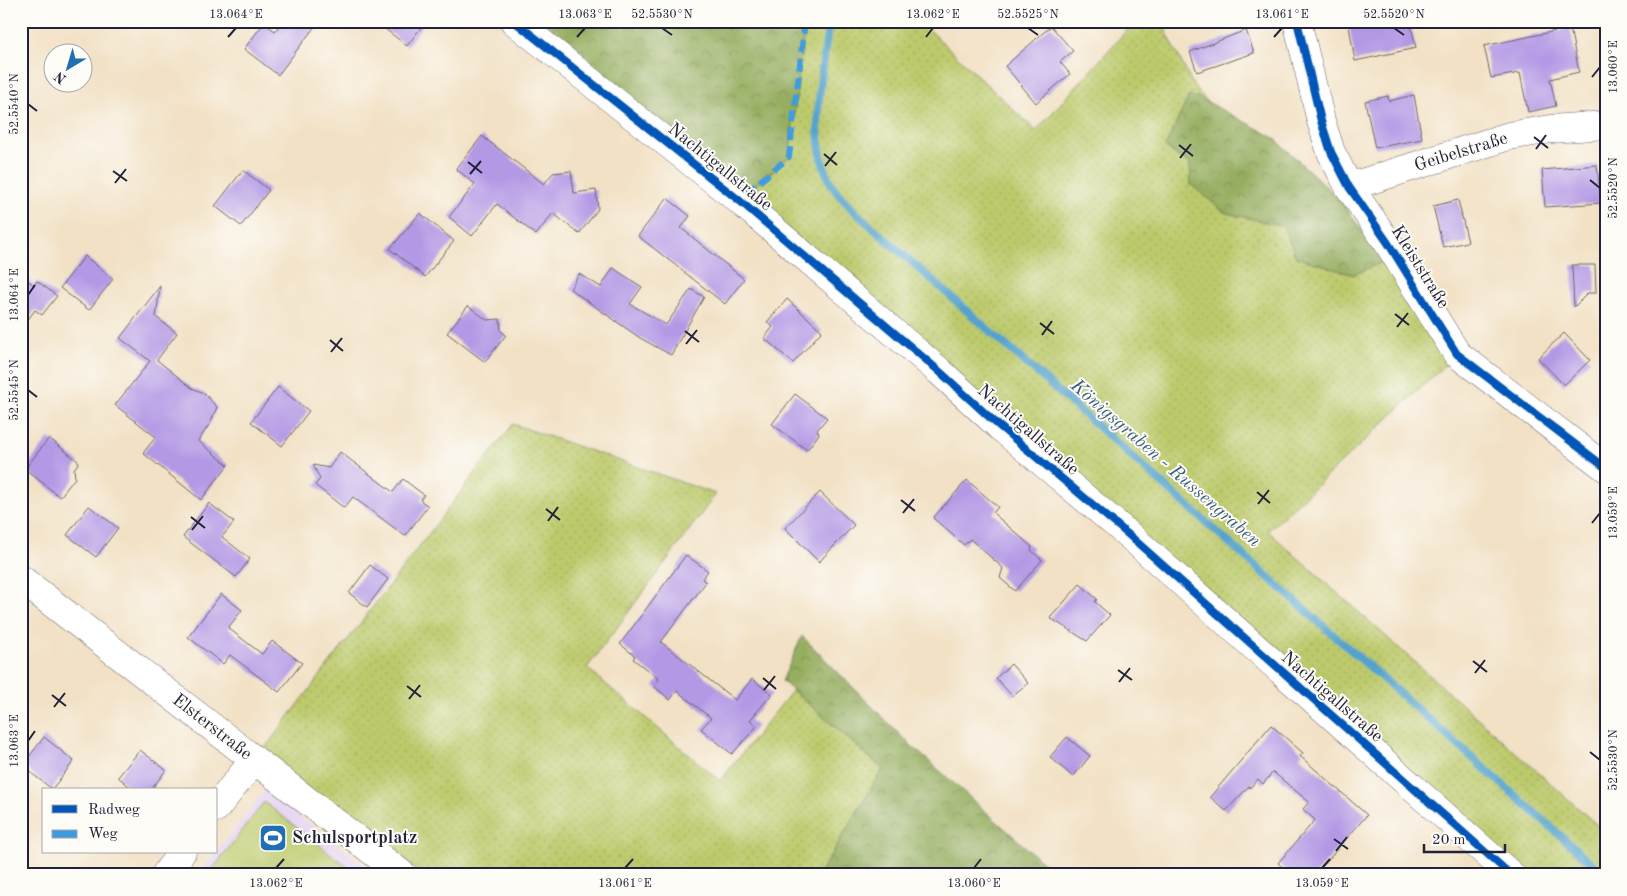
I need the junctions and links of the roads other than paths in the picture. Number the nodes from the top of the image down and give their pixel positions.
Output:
1 (514, 21) edge
2 (1297, 21) edge
3 (1606, 125) edge
4 (1349, 187) junction
5 (1606, 468) edge
6 (21, 579) edge
7 (254, 760) junction
8 (218, 805) edge
9 (181, 854) edge
10 (165, 875) edge
11 (403, 875) edge
12 (1511, 875) edge

1 - 12 street, Nachtigallstraße
2 - 4 street, Kleiststraße
3 - 4 street, Geibelstraße
4 - 5 street, Kleiststraße
6 - 7 street, Elsterstraße
7 - 8 street
7 - 11 street, Elsterstraße
9 - 10 street

